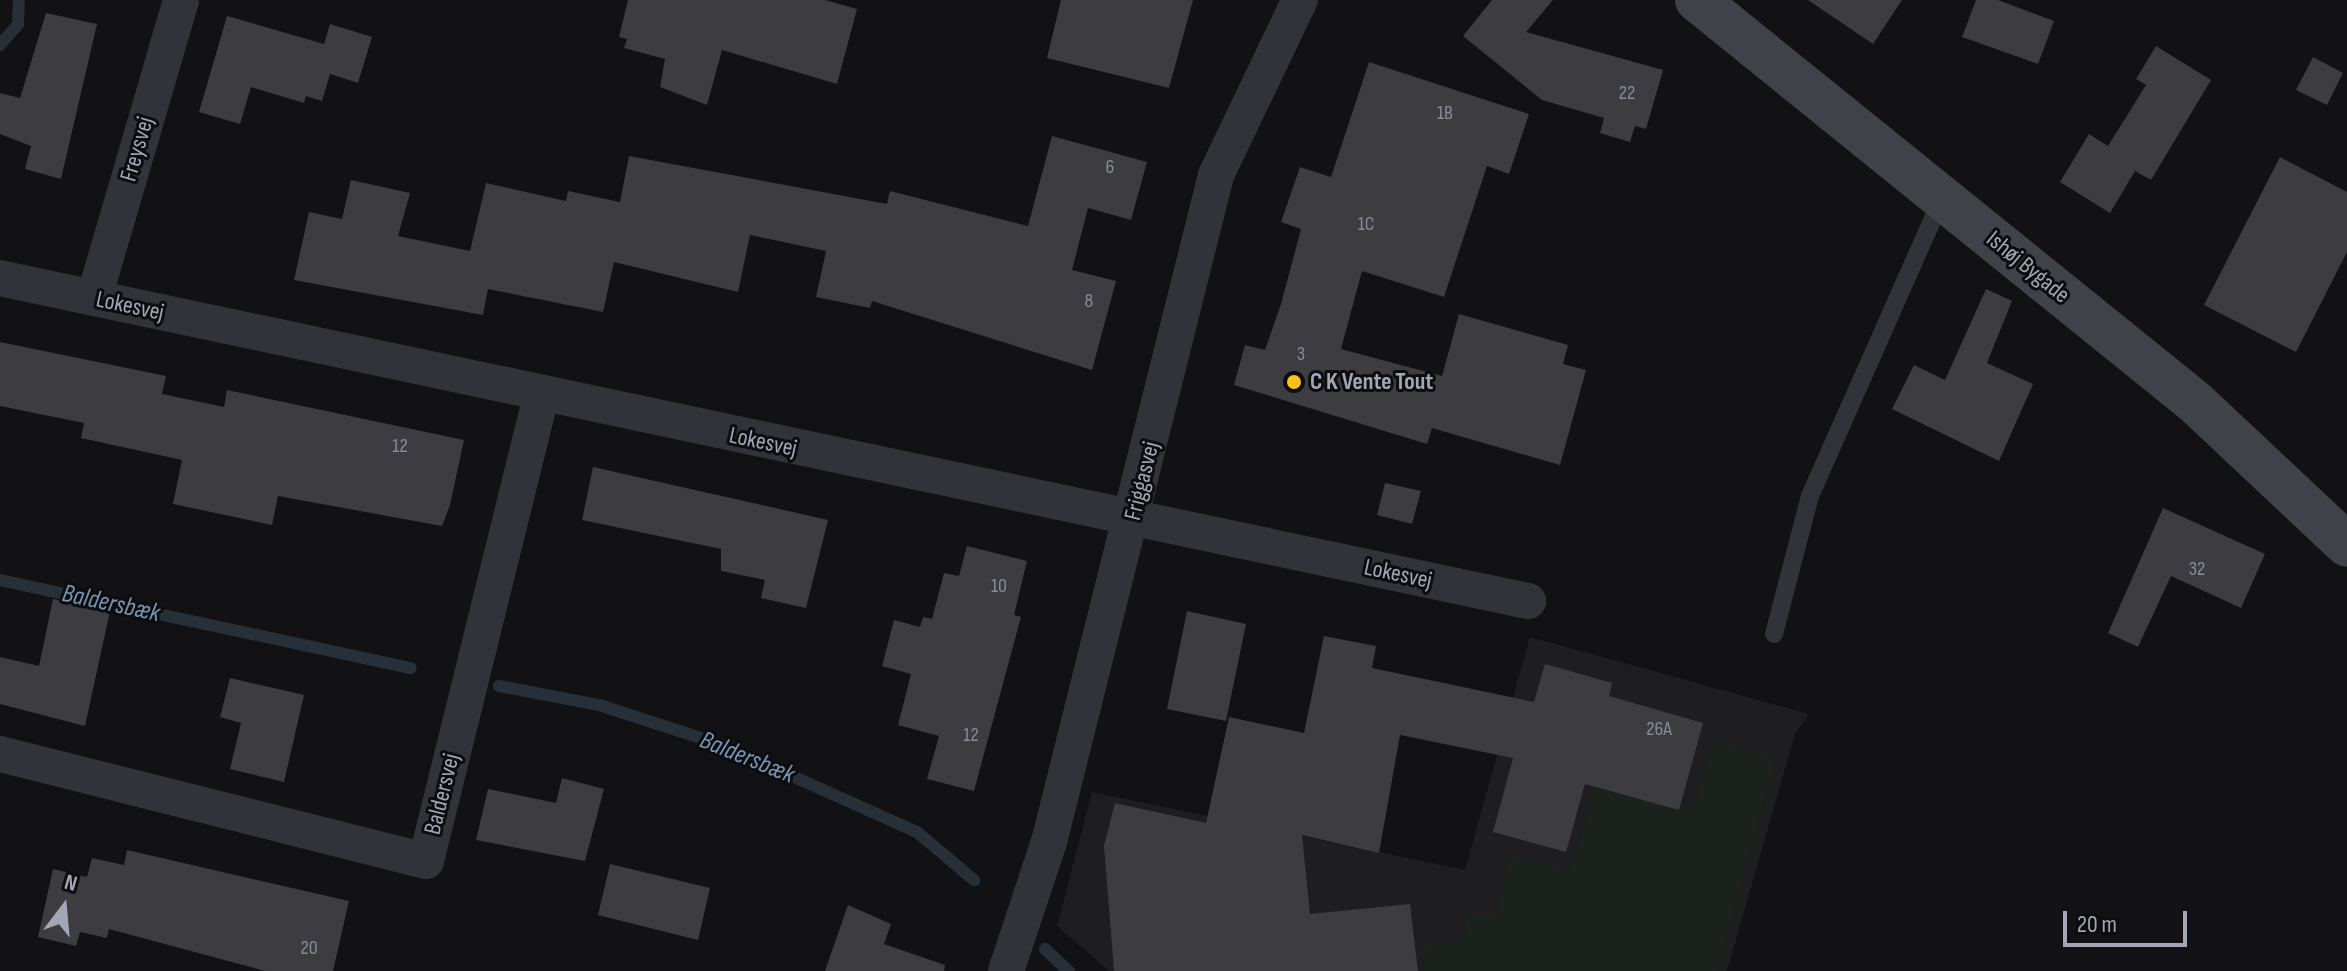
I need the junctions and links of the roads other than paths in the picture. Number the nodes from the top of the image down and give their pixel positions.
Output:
1 (181, 0) edge
2 (1300, 0) edge
3 (1697, 0) edge
4 (1942, 197) junction
5 (0, 278) edge
6 (94, 298) junction
7 (541, 395) junction
8 (1132, 519) junction
9 (2347, 545) edge
10 (1528, 601) dead end
11 (1774, 634) dead end
12 (0, 754) edge
13 (1006, 971) edge

1 - 6 street, Freysvej
2 - 8 street, Friggasvej
3 - 4 street, Ishøj Bygade
4 - 9 street, Ishøj Bygade
4 - 11 lane
5 - 6 street, Lokesvej
6 - 7 street, Lokesvej
7 - 8 street, Lokesvej
7 - 12 street, Baldersvej
8 - 10 street, Lokesvej
8 - 13 street, Friggasvej

